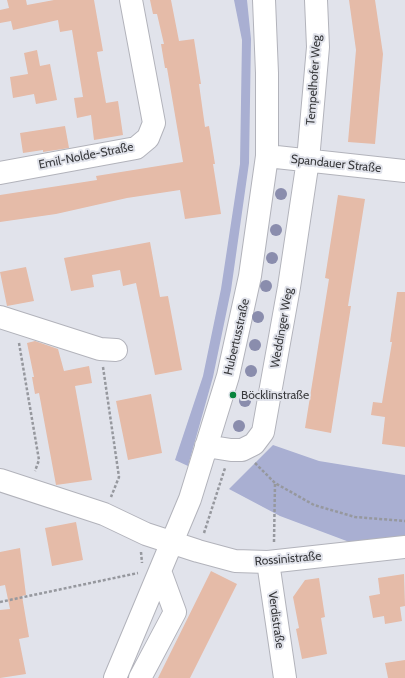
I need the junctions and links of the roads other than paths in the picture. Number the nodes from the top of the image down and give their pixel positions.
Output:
1 (132, 0) edge
2 (264, 0) edge
3 (316, 0) edge
4 (267, 156) junction
5 (308, 160) junction
6 (405, 171) edge
7 (0, 173) edge
8 (8, 320) edge
9 (108, 349) road end
10 (206, 446) junction
11 (0, 480) edge
12 (174, 542) junction
13 (405, 547) edge
14 (268, 562) junction
15 (160, 571) junction
16 (115, 678) edge
17 (140, 678) edge
18 (285, 678) edge

1 - 7 street, Emil-Nolde-Straße
2 - 4 street, Hubertusstraße
3 - 5 street, Tempelhofer Weg
4 - 5 street, Spandauer Straße
4 - 10 street, Hubertusstraße
5 - 6 street, Spandauer Straße
5 - 10 street, Weddinger Weg
8 - 9 street
10 - 12 street, Hubertusstraße
11 - 12 street
12 - 14 street, Rossinistraße
12 - 15 street, Hubertusstraße
13 - 14 street, Rossinistraße
14 - 18 street, Verdistraße
15 - 16 street, Hubertusstraße
15 - 17 street

